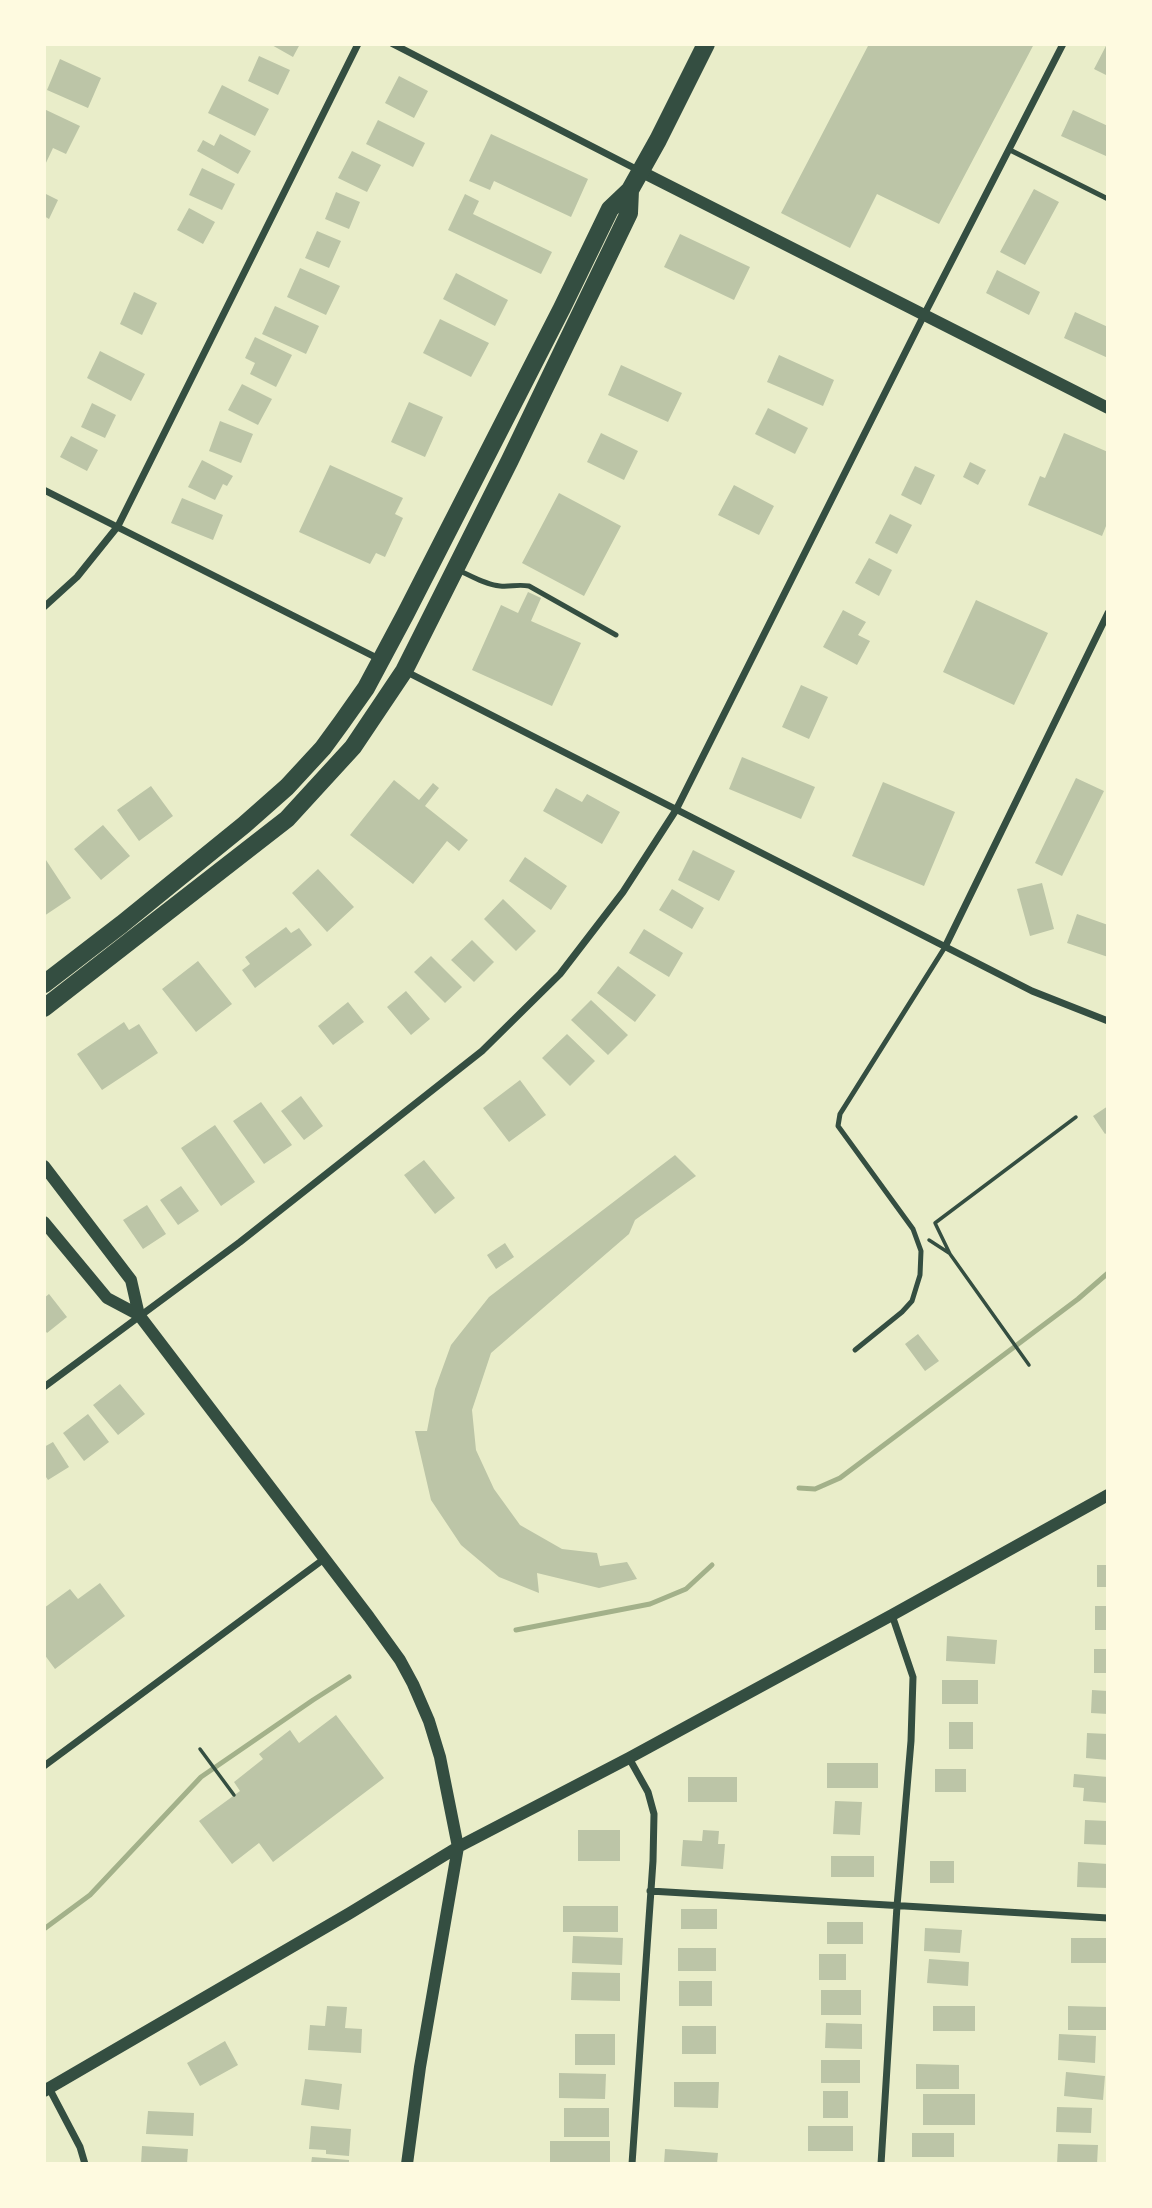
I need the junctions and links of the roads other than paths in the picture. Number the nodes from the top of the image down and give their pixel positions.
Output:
1 (358, 44) edge
2 (394, 44) edge
3 (706, 44) edge
4 (1063, 44) edge
5 (1010, 150) junction
6 (640, 172) junction
7 (630, 190) junction
8 (1108, 199) edge
9 (924, 315) junction
10 (1108, 408) edge
11 (44, 490) edge
12 (118, 526) junction
13 (455, 569) junction
14 (44, 607) edge
15 (1108, 613) edge
16 (616, 635) dead end
17 (381, 660) junction
18 (404, 670) junction
19 (676, 810) junction
20 (944, 947) junction
21 (44, 984) edge
22 (44, 1008) edge
23 (1108, 1021) edge
24 (44, 1166) edge
25 (44, 1222) edge
26 (139, 1315) junction
27 (855, 1350) dead end
28 (44, 1387) edge
29 (1108, 1495) edge
30 (324, 1559) junction
31 (892, 1615) junction
32 (629, 1758) junction
33 (44, 1766) edge
34 (458, 1847) junction
35 (650, 1891) junction
36 (897, 1906) junction
37 (1108, 1918) edge
38 (46, 2089) edge
39 (85, 2164) edge
40 (407, 2164) edge
41 (632, 2164) edge
42 (881, 2164) edge

1 - 12 street
2 - 6 street
3 - 6 main road
4 - 5 street
5 - 8 lane
5 - 9 street
6 - 7 main road
6 - 9 street
7 - 13 main road
7 - 17 main road
9 - 10 street
9 - 19 street
11 - 12 street
12 - 14 street
12 - 17 street
13 - 16 lane
13 - 18 main road
15 - 20 street
17 - 21 main road
18 - 19 street
18 - 22 main road
19 - 20 street
19 - 26 street
20 - 23 street
20 - 27 lane
24 - 26 street
25 - 26 street
26 - 28 street
26 - 30 street
29 - 31 street
30 - 33 street
30 - 34 street
31 - 32 street
31 - 36 street
32 - 34 street
32 - 35 street
34 - 38 street
34 - 40 street
35 - 36 street
35 - 41 street
36 - 37 street
36 - 42 street
38 - 39 street

